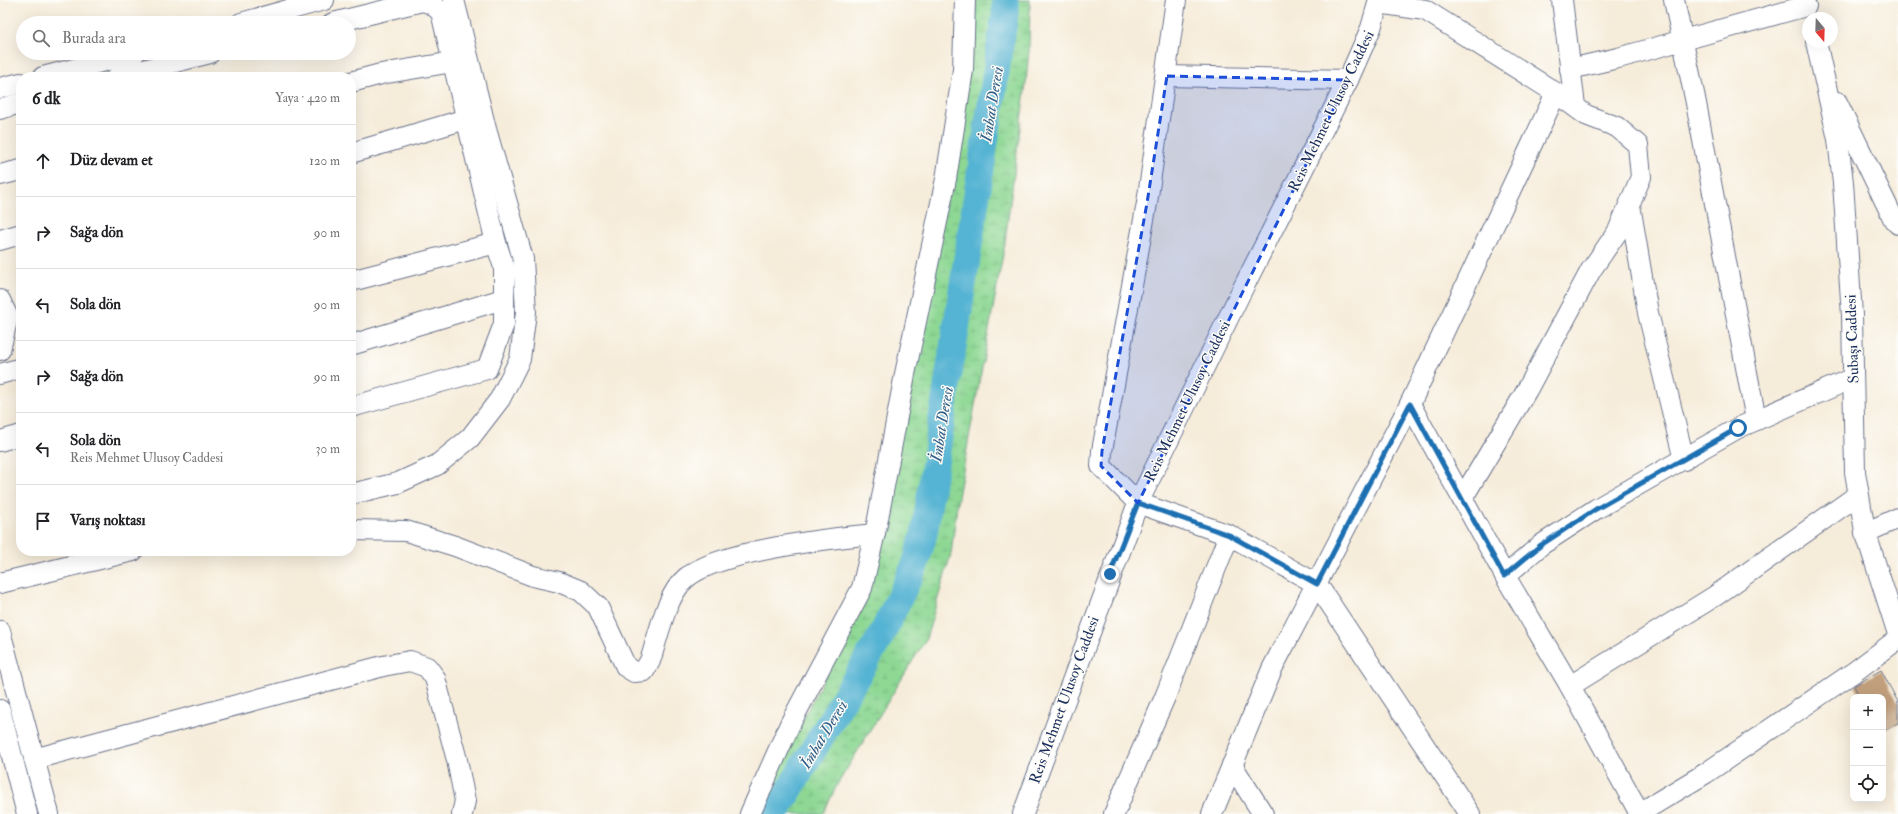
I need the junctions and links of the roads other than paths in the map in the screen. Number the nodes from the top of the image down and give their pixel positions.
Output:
1 (324, 0) edge
2 (454, 0) edge
3 (965, 0) edge
4 (1176, 0) edge
5 (1562, 0) edge
6 (1674, 0) edge
7 (1378, 1) edge
8 (288, 5) edge
9 (1807, 8) edge
10 (259, 16) edge
11 (356, 18) edge
12 (1682, 40) junction
13 (1818, 48) edge
14 (107, 60) edge
15 (183, 60) edge
16 (453, 62) junction
17 (1570, 69) junction
18 (62, 72) edge
19 (136, 72) edge
20 (1167, 76) junction
21 (1825, 77) junction
22 (1348, 80) junction
23 (356, 81) edge
24 (16, 84) edge
25 (0, 88) edge
26 (1556, 93) junction
27 (16, 104) edge
28 (1575, 106) junction
29 (0, 109) edge
30 (466, 119) junction
31 (356, 152) edge
32 (16, 171) edge
33 (0, 175) edge
34 (1630, 205) junction
35 (1898, 224) edge
36 (16, 235) edge
37 (0, 240) edge
38 (496, 243) junction
39 (356, 280) edge
40 (503, 299) junction
41 (0, 300) edge
42 (356, 343) edge
43 (0, 350) edge
44 (16, 369) edge
45 (0, 374) edge
46 (1853, 378) junction
47 (1410, 404) junction
48 (356, 406) edge
49 (1756, 420) junction
50 (16, 436) edge
51 (0, 441) edge
52 (1684, 460) junction
53 (356, 493) edge
54 (1858, 495) junction
55 (1462, 499) junction
56 (1138, 503) junction
57 (1898, 518) edge
58 (356, 530) edge
59 (1865, 533) junction
60 (875, 534) junction
61 (1229, 535) junction
62 (112, 556) edge
63 (1504, 576) junction
64 (0, 583) edge
65 (1317, 584) junction
66 (0, 631) edge
67 (1898, 634) edge
68 (1898, 639) edge
69 (1570, 686) junction
70 (0, 710) edge
71 (34, 759) junction
72 (1232, 765) junction
73 (27, 814) edge
74 (49, 814) edge
75 (462, 814) edge
76 (750, 814) edge
77 (1023, 814) edge
78 (1114, 814) edge
79 (1212, 814) edge
80 (1263, 814) edge
81 (1470, 814) edge
82 (1640, 814) edge

1 - 8 street
2 - 53 street
3 - 60 street
4 - 20 street
5 - 17 street
6 - 12 street
7 - 22 street, Reis Mehmet Ulusoy Caddesi
7 - 26 street
8 - 10 street
9 - 12 street
11 - 16 street
12 - 17 street
12 - 49 street
13 - 21 street, Subaşı Caddesi
14 - 18 street
15 - 19 street
16 - 23 street
16 - 30 street
17 - 28 street
20 - 22 street
20 - 56 street
21 - 35 street
21 - 46 street, Subaşı Caddesi
22 - 56 street, Reis Mehmet Ulusoy Caddesi
24 - 25 street
26 - 28 street
26 - 47 street
27 - 29 street
28 - 34 street
30 - 31 street
30 - 38 street
32 - 33 street
34 - 52 street
34 - 55 street
36 - 37 street
38 - 39 street
38 - 40 street
40 - 42 street
40 - 48 street
41 - 43 street
44 - 45 street
46 - 49 street
46 - 54 street, Subaşı Caddesi
47 - 55 street
47 - 65 street
49 - 52 street
50 - 51 street
52 - 63 street
54 - 59 street, Subaşı Caddesi
54 - 69 street
55 - 63 street
56 - 61 street
56 - 77 street, Reis Mehmet Ulusoy Caddesi
57 - 59 street
58 - 60 street
59 - 67 street, Subaşı Caddesi
60 - 76 street
61 - 65 street
61 - 78 street
62 - 64 street
63 - 69 street
65 - 72 street
65 - 81 street
66 - 71 street
68 - 82 street
69 - 82 street
70 - 73 street
71 - 74 street
71 - 75 street
72 - 79 street
72 - 80 street

